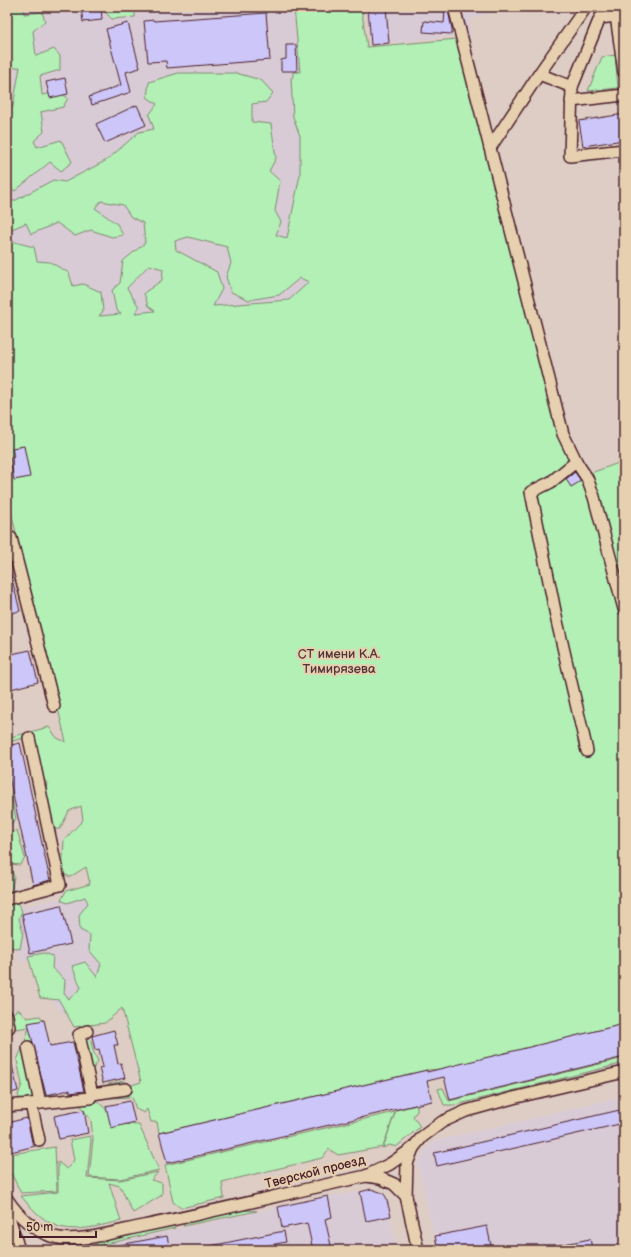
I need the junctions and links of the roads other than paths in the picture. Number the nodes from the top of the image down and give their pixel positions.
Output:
1 (454, 7) edge
2 (586, 7) edge
3 (617, 13) edge
4 (624, 72) edge
5 (539, 74) junction
6 (572, 87) junction
7 (624, 95) edge
8 (571, 101) junction
9 (490, 148) junction
10 (624, 150) edge
11 (577, 463) junction
12 (11, 538) dead end
13 (624, 610) edge
14 (54, 706) dead end
15 (29, 738) dead end
16 (587, 750) dead end
17 (7, 899) edge
18 (87, 1031) dead end
19 (28, 1047) dead end
20 (624, 1072) edge
21 (126, 1089) dead end
22 (92, 1094) junction
23 (36, 1103) junction
24 (7, 1106) edge
25 (39, 1140) dead end
26 (413, 1148) junction
27 (366, 1176) junction
28 (406, 1196) junction
29 (7, 1199) edge
30 (7, 1210) edge
31 (10, 1231) edge
32 (40, 1231) junction
33 (19, 1250) edge
34 (418, 1250) edge

1 - 9 street
2 - 5 street
3 - 4 street
3 - 6 street
5 - 6 street
5 - 9 street
6 - 8 street
7 - 8 street
8 - 10 street
9 - 11 street
11 - 13 street
11 - 16 street
12 - 14 street
15 - 17 street
18 - 22 street
19 - 23 street
20 - 26 street, Тверской проезд
21 - 22 street
22 - 23 street
23 - 24 street
23 - 25 street
26 - 27 street, Тверской проезд
26 - 28 street
27 - 28 street
27 - 32 street, Тверской проезд
28 - 34 street
29 - 32 street, Тверской проезд
30 - 31 street
31 - 32 street
31 - 33 street

